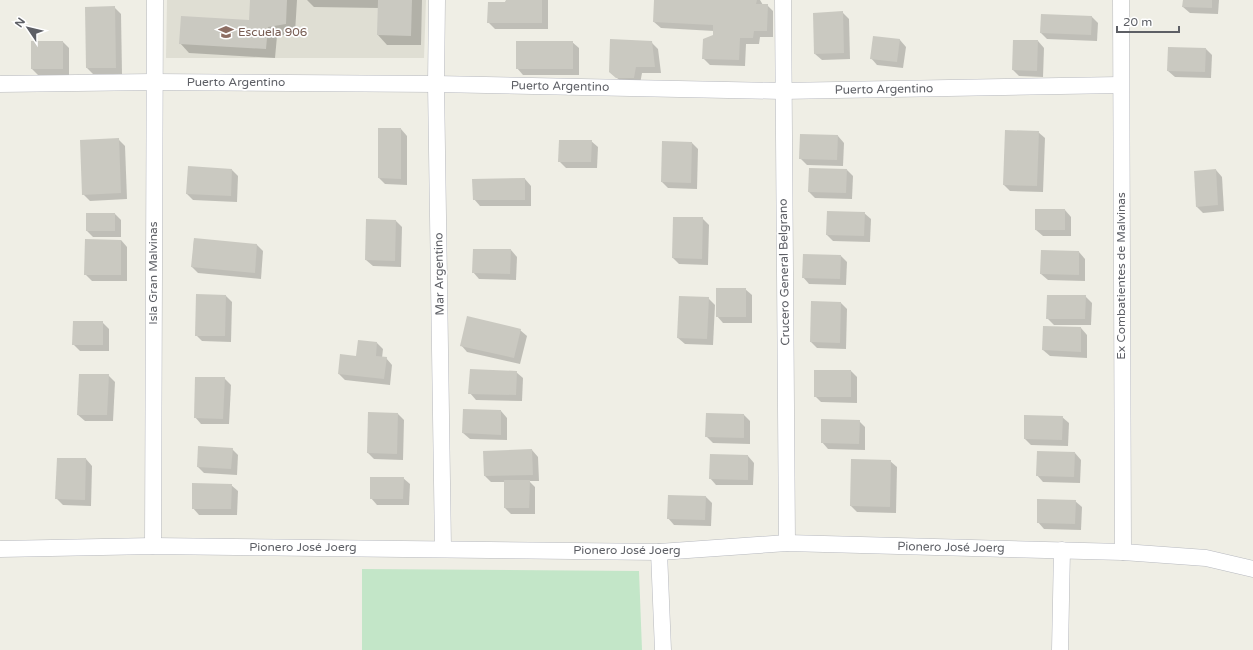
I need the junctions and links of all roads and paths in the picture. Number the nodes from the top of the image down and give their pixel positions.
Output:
1 (154, 0) edge
2 (437, 0) edge
3 (783, 0) edge
4 (1121, 0) edge
5 (153, 82) junction
6 (0, 84) edge
7 (436, 84) junction
8 (1120, 85) junction
9 (782, 91) junction
10 (787, 543) junction
11 (153, 546) junction
12 (443, 548) junction
13 (0, 549) edge
14 (1062, 550) junction
15 (659, 552) junction
16 (1123, 552) junction
17 (1253, 569) edge
18 (663, 650) edge
19 (1060, 650) edge

1 - 5 street, Isla Gran Malvinas
2 - 7 street, Mar Argentino
3 - 9 street, Crucero General Belgrano
4 - 8 street, Ex Combatientes de Malvinas
5 - 6 street, Puerto Argentino
5 - 7 street, Puerto Argentino
5 - 11 street, Isla Gran Malvinas
7 - 9 street, Puerto Argentino
7 - 12 street, Mar Argentino
8 - 9 street, Puerto Argentino
8 - 16 street, Ex Combatientes de Malvinas
9 - 10 street, Crucero General Belgrano
10 - 14 street, Pionero José Joerg
10 - 15 street, Pionero José Joerg
11 - 12 street, Pionero José Joerg
11 - 13 street, Pionero José Joerg
12 - 15 street, Pionero José Joerg
14 - 16 street, Pionero José Joerg
14 - 19 street
15 - 18 street
16 - 17 street, Pionero José Joerg

